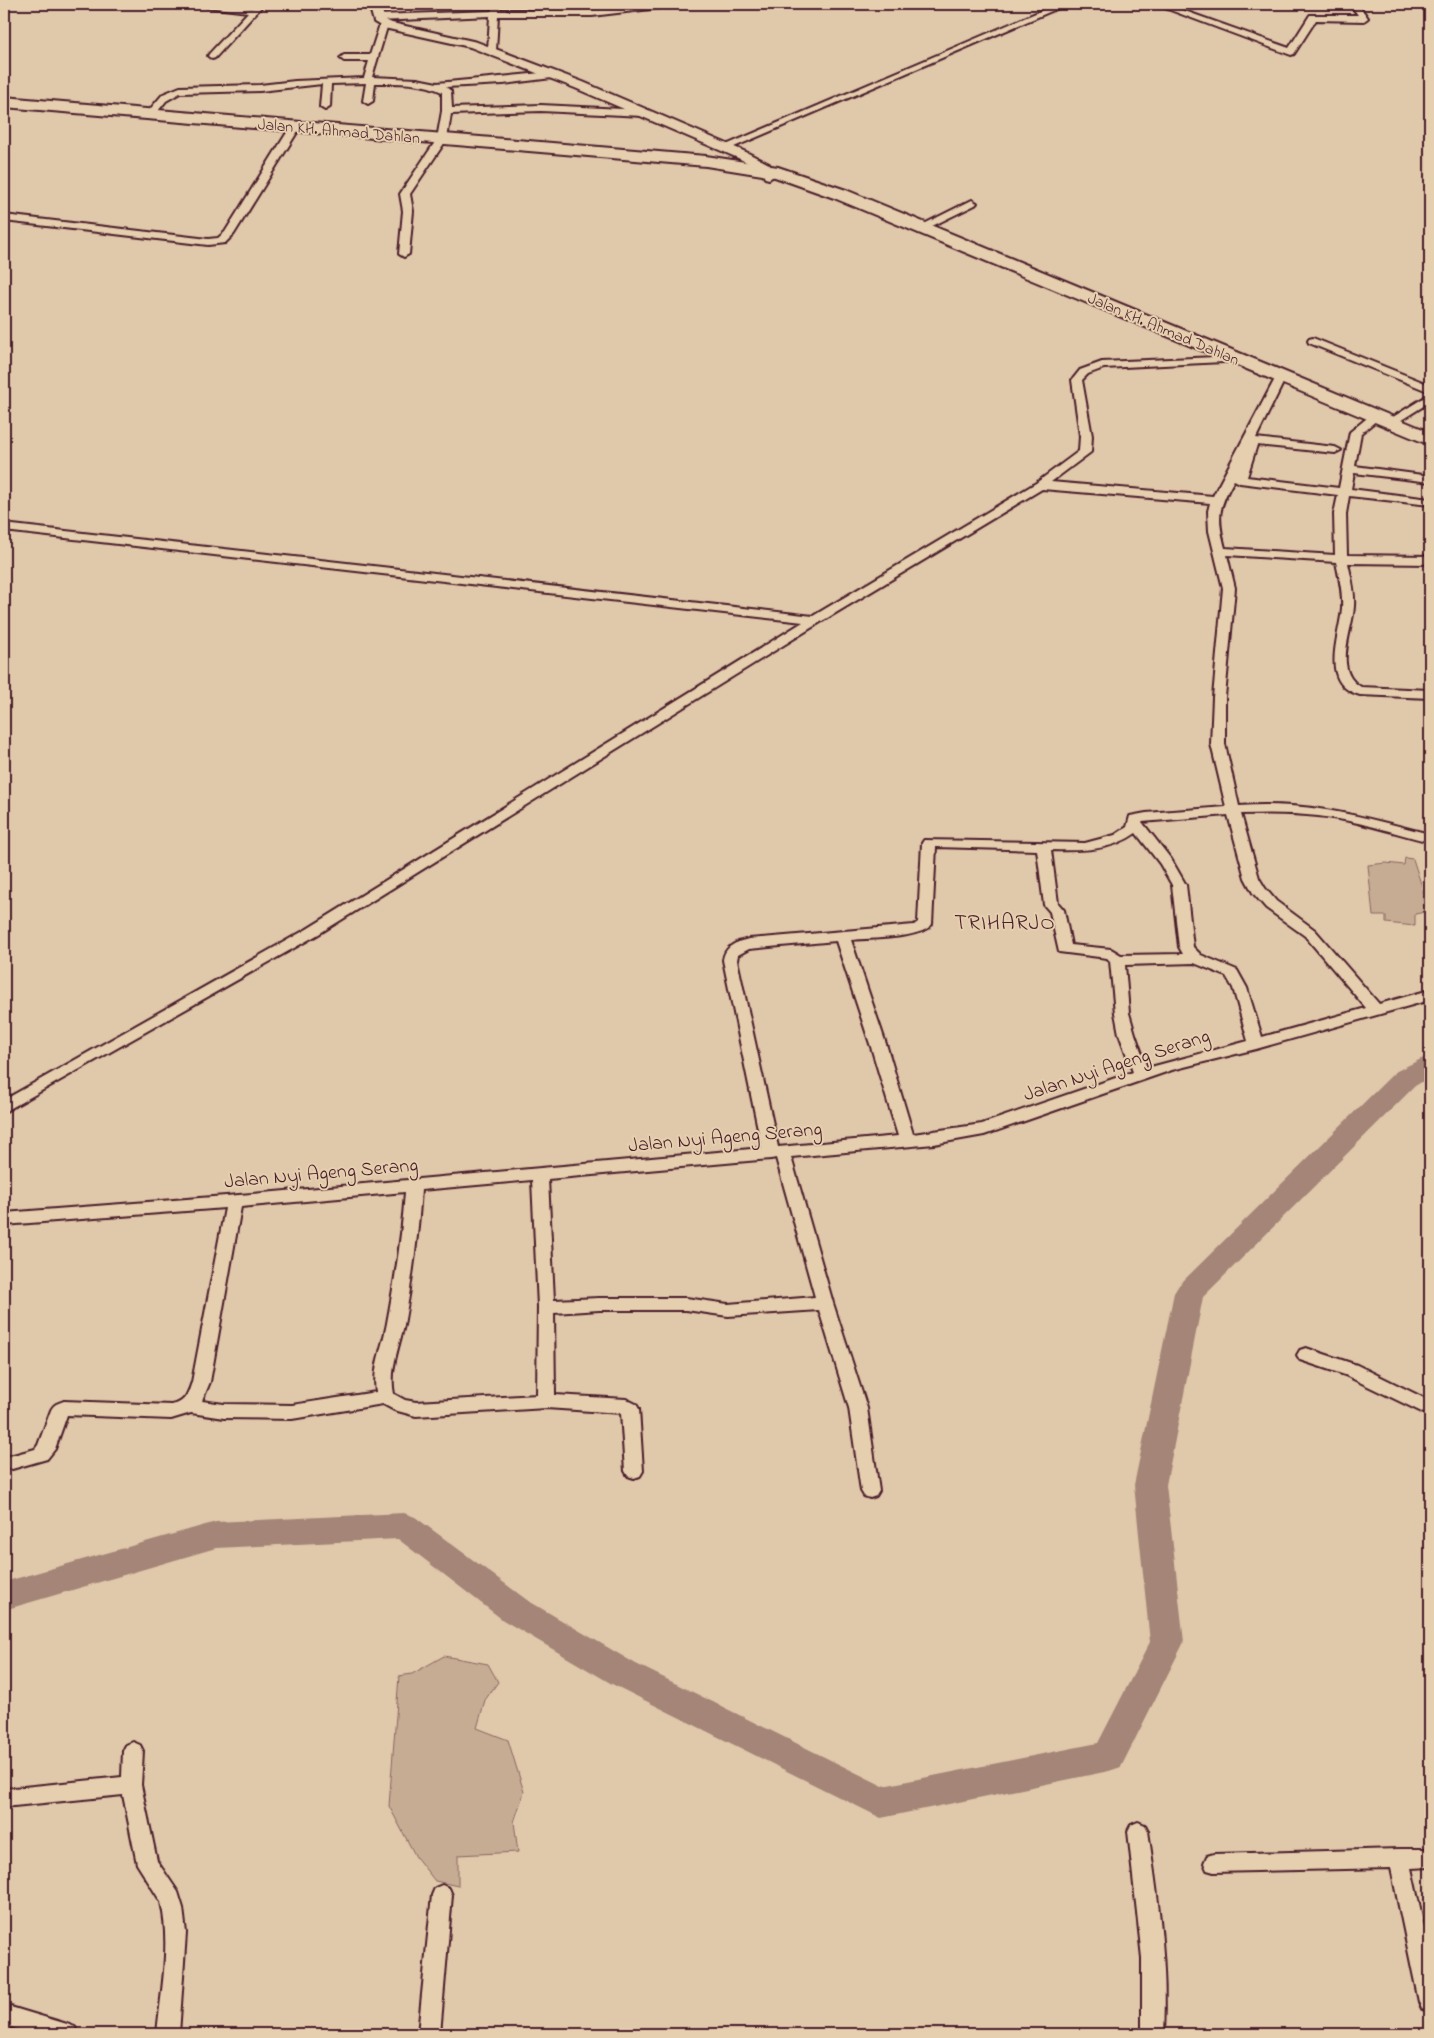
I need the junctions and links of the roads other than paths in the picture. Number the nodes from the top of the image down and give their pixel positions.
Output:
1 (207, 4) edge
2 (375, 4) edge
3 (499, 4) edge
4 (668, 4) edge
5 (1064, 4) edge
6 (1158, 4) edge
7 (1354, 4) edge
8 (257, 7) edge
9 (436, 7) dead end
10 (494, 14) junction
11 (430, 16) junction
12 (381, 21) junction
13 (413, 32) junction
14 (492, 51) junction
15 (212, 56) dead end
16 (344, 58) dead end
17 (373, 58) junction
18 (552, 75) junction
19 (369, 81) junction
20 (327, 83) junction
21 (439, 85) junction
22 (368, 101) dead end
23 (4, 102) edge
24 (325, 107) dead end
25 (447, 111) junction
26 (643, 113) junction
27 (151, 114) junction
28 (296, 126) junction
29 (442, 139) junction
30 (724, 148) junction
31 (740, 164) junction
32 (972, 202) dead end
33 (4, 218) edge
34 (923, 227) junction
35 (404, 254) dead end
36 (1313, 341) dead end
37 (1239, 359) junction
38 (1281, 377) junction
39 (1430, 389) edge
40 (1430, 397) edge
41 (1383, 419) junction
42 (1430, 438) edge
43 (1335, 450) dead end
44 (1349, 469) junction
45 (1430, 479) edge
46 (1040, 485) junction
47 (1344, 492) junction
48 (1217, 500) junction
49 (1430, 502) edge
50 (4, 527) edge
51 (1219, 551) junction
52 (1341, 559) junction
53 (1430, 560) edge
54 (815, 620) junction
55 (1430, 694) edge
56 (1234, 811) junction
57 (1135, 823) junction
58 (1430, 838) edge
59 (1044, 847) junction
60 (842, 936) junction
61 (1196, 958) junction
62 (1118, 960) junction
63 (1430, 995) edge
64 (1376, 1010) junction
65 (1256, 1044) junction
66 (1142, 1075) junction
67 (4, 1107) edge
68 (907, 1141) junction
69 (776, 1153) junction
70 (540, 1173) junction
71 (413, 1185) junction
72 (234, 1202) junction
73 (4, 1219) edge
74 (825, 1304) junction
75 (546, 1306) junction
76 (1306, 1355) dead end
77 (386, 1397) junction
78 (546, 1401) junction
79 (190, 1406) junction
80 (1430, 1409) edge
81 (12, 1462) dead end
82 (634, 1471) dead end
83 (870, 1491) dead end
84 (133, 1751) dead end
85 (132, 1785) junction
86 (4, 1798) edge
87 (1138, 1831) dead end
88 (1398, 1858) junction
89 (1430, 1858) edge
90 (1214, 1862) dead end
91 (442, 1894) dead end
92 (1430, 2002) edge
93 (4, 2016) edge
94 (67, 2034) edge
95 (168, 2034) edge
96 (429, 2034) edge
97 (1153, 2034) edge

1 - 8 street
2 - 12 street
3 - 10 street
4 - 10 street
5 - 30 street
6 - 7 street
8 - 15 street
9 - 11 street
10 - 11 street
10 - 14 street
11 - 12 street
11 - 13 street
12 - 13 street
12 - 17 street
13 - 14 street
14 - 18 street
16 - 17 street
17 - 19 street
18 - 21 street
18 - 26 street
19 - 20 street
19 - 21 street
19 - 22 street
20 - 24 street
20 - 27 street
21 - 25 street
23 - 27 highway, Jalan KH. Ahmad Dahlan
25 - 26 street
25 - 29 street
26 - 30 street
27 - 28 highway, Jalan KH. Ahmad Dahlan
28 - 29 highway, Jalan KH. Ahmad Dahlan
28 - 33 street
29 - 31 highway, Jalan KH. Ahmad Dahlan
29 - 35 street
30 - 31 street
31 - 34 highway, Jalan KH. Ahmad Dahlan
32 - 34 street
34 - 37 highway, Jalan KH. Ahmad Dahlan
36 - 39 street
37 - 38 highway, Jalan KH. Ahmad Dahlan
37 - 46 street
38 - 41 highway, Jalan KH. Ahmad Dahlan
38 - 48 street
40 - 41 street
41 - 42 highway, Jalan KH. Ahmad Dahlan
41 - 44 street
43 - 47 street
44 - 45 street
44 - 47 street
46 - 48 street
46 - 54 street
47 - 49 street
47 - 52 street
48 - 51 street
50 - 54 street
51 - 52 street
51 - 56 street
52 - 53 street
52 - 55 street
54 - 67 street
56 - 57 street
56 - 58 street
56 - 64 street
57 - 59 street
57 - 61 street
59 - 60 street
59 - 62 street
60 - 68 street
60 - 69 street
61 - 62 street
61 - 65 street
62 - 66 street
63 - 64 street, Jalan Nyi Ageng Serang
64 - 65 street, Jalan Nyi Ageng Serang
65 - 66 street, Jalan Nyi Ageng Serang
66 - 68 street, Jalan Nyi Ageng Serang
68 - 69 street, Jalan Nyi Ageng Serang
69 - 70 street, Jalan Nyi Ageng Serang
69 - 74 street
70 - 71 street, Jalan Nyi Ageng Serang
70 - 75 street
71 - 72 street, Jalan Nyi Ageng Serang
71 - 77 street
72 - 73 street, Jalan Nyi Ageng Serang
72 - 79 street
74 - 75 street
74 - 83 street
75 - 78 street
76 - 80 street
77 - 78 street
77 - 79 street
78 - 82 street
79 - 81 street
84 - 85 street
85 - 86 street
85 - 95 street
87 - 97 street
88 - 89 street
88 - 90 street
88 - 92 street
91 - 96 street
93 - 94 street

